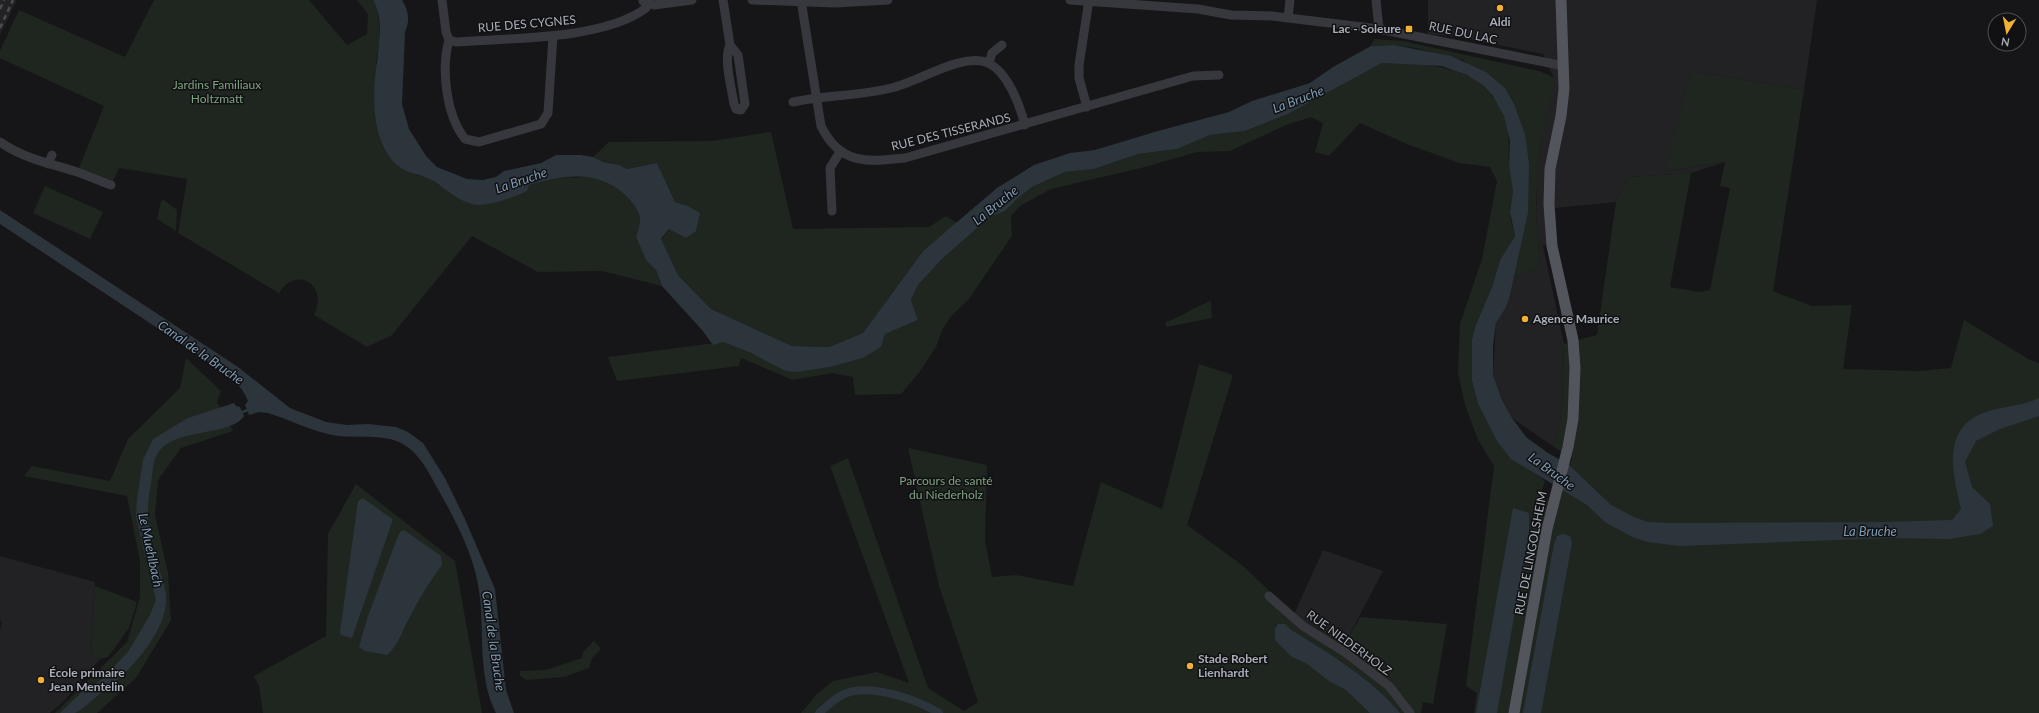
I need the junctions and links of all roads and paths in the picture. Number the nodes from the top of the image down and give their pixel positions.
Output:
1 (442, 0) edge
2 (692, 0) edge
3 (723, 0) edge
4 (752, 0) edge
5 (888, 0) edge
6 (1070, 0) edge
7 (1290, 0) edge
8 (1376, 0) edge
9 (1561, 0) edge
10 (1089, 1) edge
11 (645, 2) edge
12 (801, 2) edge
13 (1198, 5) edge
14 (1288, 18) junction
15 (1379, 29) junction
16 (553, 36) junction
17 (449, 40) junction
18 (730, 45) junction
19 (1002, 45) dead end
20 (988, 63) junction
21 (1564, 66) junction
22 (1219, 76) dead end
23 (816, 97) junction
24 (793, 102) dead end
25 (1087, 107) junction
26 (1025, 125) junction
27 (0, 142) edge
28 (840, 152) junction
29 (52, 155) dead end
30 (48, 164) junction
31 (112, 185) dead end
32 (832, 211) dead end
33 (1269, 596) dead end
34 (1410, 713) edge
35 (1514, 713) edge

1 - 17 street
2 - 11 street
3 - 18 street
4 - 12 street
5 - 12 street
6 - 10 street, RUE DU LAC
7 - 14 street
8 - 15 street
9 - 21 main road, RUE DE LINGOLSHEIM
10 - 13 street, RUE DU LAC
10 - 25 street
11 - 16 street, RUE DES CYGNES
12 - 23 street, RUE DES TISSERANDS
13 - 14 street, RUE DU LAC
14 - 15 street, RUE DU LAC
15 - 21 street, RUE DU LAC
16 - 17 street, RUE DES CYGNES
16 - 17 street
18 - 18 street
19 - 20 street
20 - 23 street
20 - 26 street
21 - 35 main road, RUE DE LINGOLSHEIM
22 - 25 street, RUE DES TISSERANDS
23 - 24 street
23 - 28 street, RUE DES TISSERANDS
25 - 26 street, RUE DES TISSERANDS
26 - 28 street, RUE DES TISSERANDS
27 - 30 street
28 - 32 street
29 - 30 street
30 - 31 street
33 - 34 street, RUE NIEDERHOLZ

